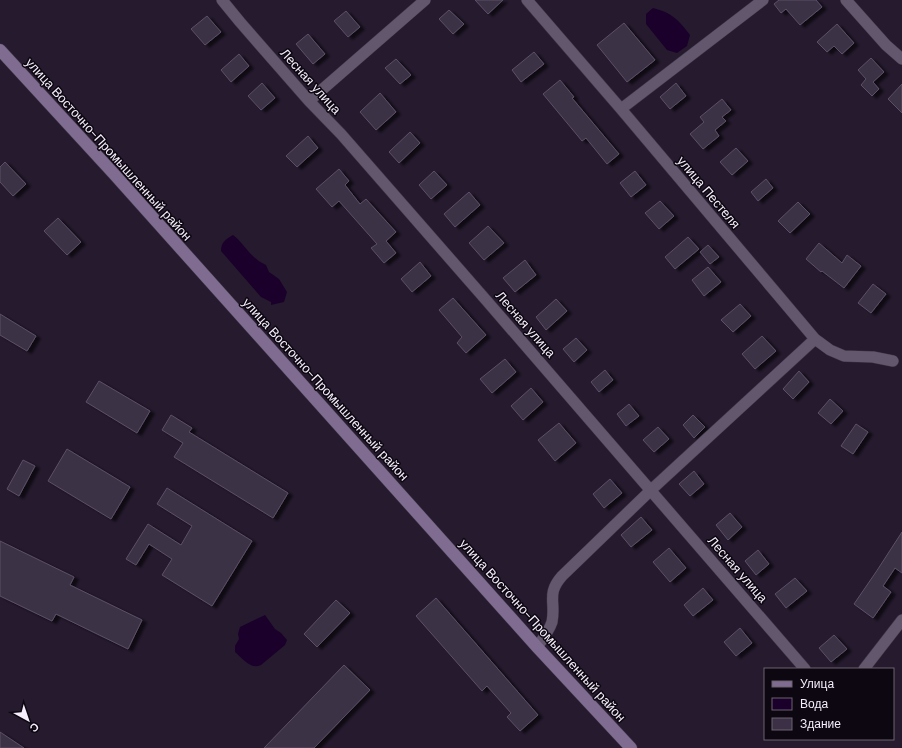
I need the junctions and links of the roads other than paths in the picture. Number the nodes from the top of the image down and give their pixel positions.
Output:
1 (222, 0) edge
2 (425, 0) edge
3 (527, 0) edge
4 (763, 0) edge
5 (846, 0) edge
6 (0, 50) edge
7 (902, 59) edge
8 (310, 101) junction
9 (621, 109) junction
10 (815, 339) junction
11 (893, 361) dead end
12 (651, 490) junction
13 (902, 620) edge
14 (537, 647) junction
15 (804, 668) edge
16 (865, 668) edge
17 (631, 748) edge

1 - 8 street, Лесная улица
2 - 8 street
3 - 9 street, улица Пестеля
4 - 9 street
5 - 7 street
6 - 14 street, улица Восточно-Промышленный район
8 - 12 street, Лесная улица
9 - 10 street, улица Пестеля
10 - 11 street, улица Пестеля
10 - 12 street
12 - 14 street
12 - 15 street, Лесная улица
13 - 16 street
14 - 17 street, улица Восточно-Промышленный район

